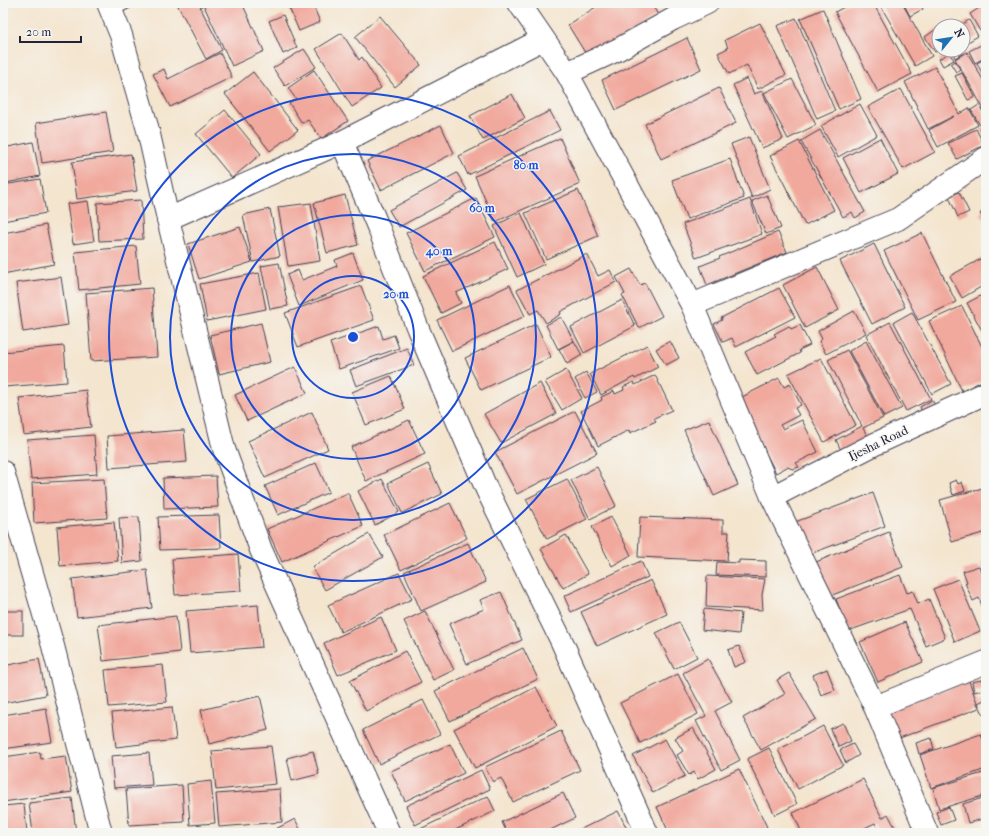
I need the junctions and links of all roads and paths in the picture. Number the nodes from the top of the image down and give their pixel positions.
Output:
1 (519, 3) edge
2 (707, 3) edge
3 (115, 5) edge
4 (543, 39) junction
5 (567, 72) junction
6 (342, 142) junction
7 (986, 158) edge
8 (168, 219) junction
9 (692, 305) junction
10 (986, 393) edge
11 (3, 472) edge
12 (772, 497) junction
13 (986, 662) edge
14 (875, 708) junction
15 (101, 833) edge
16 (389, 833) edge
17 (647, 833) edge
18 (927, 833) edge

1 - 4 street
2 - 5 street
3 - 8 street
4 - 5 street
4 - 6 street
5 - 9 street
6 - 8 street
6 - 17 street
7 - 9 street
8 - 16 street
9 - 12 street
10 - 12 street, Ijesha Road
11 - 15 street
12 - 14 street
13 - 14 street
14 - 18 street

